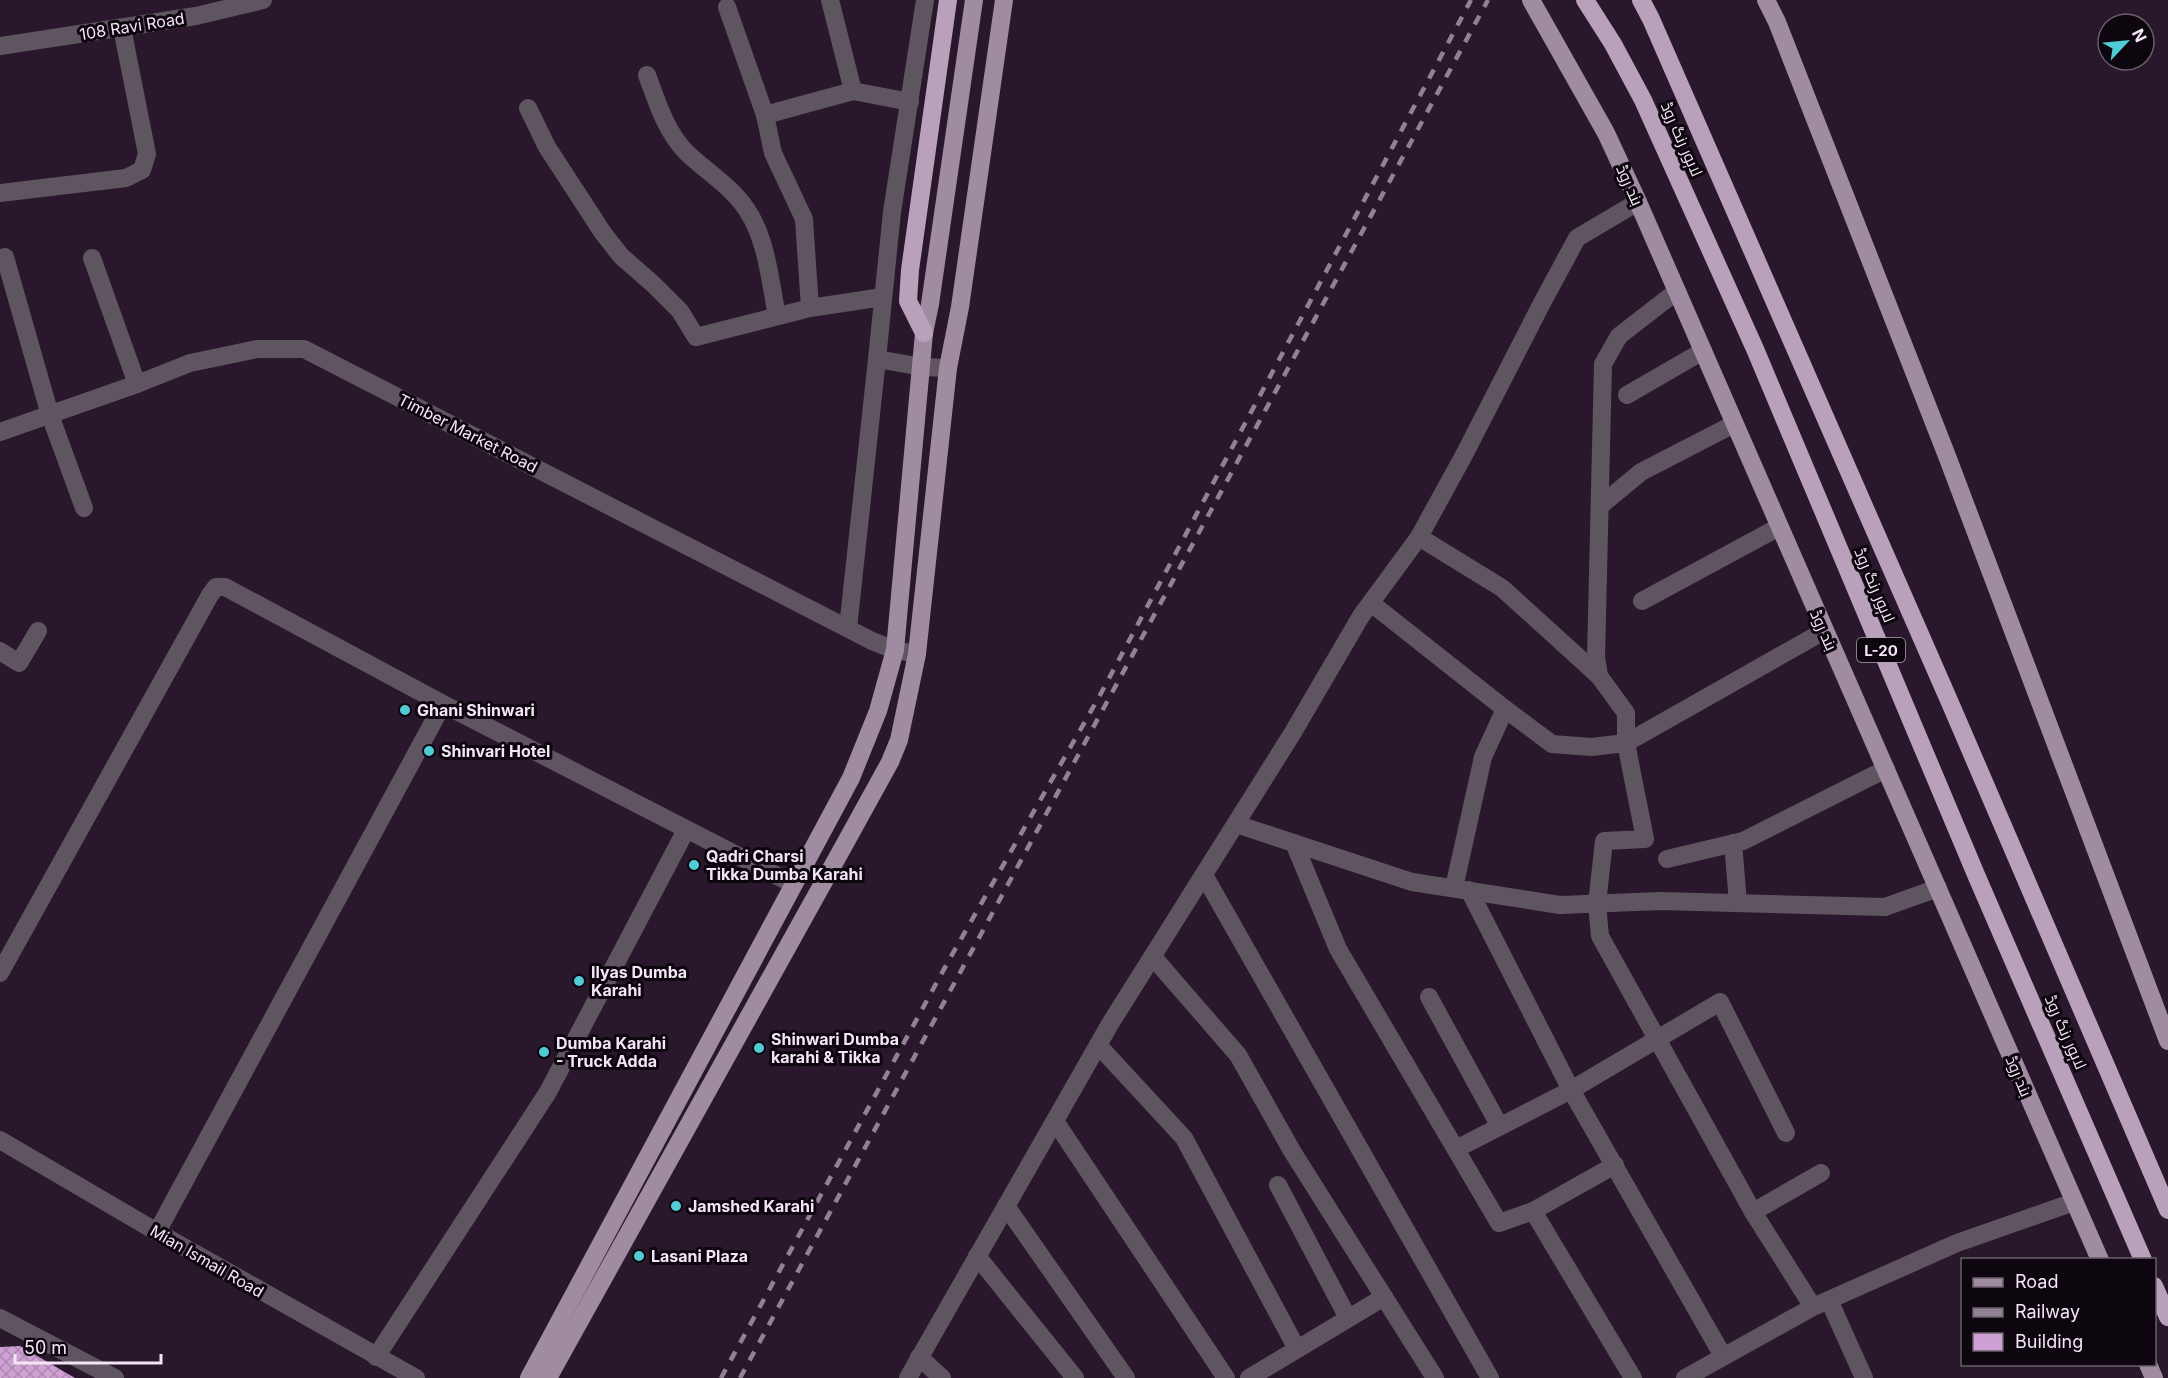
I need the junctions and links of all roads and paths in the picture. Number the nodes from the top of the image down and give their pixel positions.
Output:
1 (263, 0) edge
2 (830, 0) edge
3 (925, 0) edge
4 (948, 0) edge
5 (974, 0) edge
6 (1004, 0) edge
7 (1585, 0) edge
8 (1641, 0) edge
9 (1766, 0) edge
10 (1537, 2) edge
11 (727, 7) dead end
12 (122, 28) junction
13 (0, 46) edge
14 (647, 75) dead end
15 (853, 91) junction
16 (910, 102) junction
17 (528, 108) dead end
18 (765, 115) junction
19 (0, 193) edge
20 (1638, 202) junction
21 (5, 257) dead end
22 (92, 258) dead end
23 (1677, 291) junction
24 (883, 297) junction
25 (908, 301) junction
26 (930, 304) junction
27 (960, 307) junction
28 (810, 308) junction
29 (777, 316) junction
30 (924, 333) junction
31 (1703, 351) junction
32 (877, 358) junction
33 (922, 367) junction
34 (948, 368) junction
35 (136, 384) junction
36 (1627, 395) dead end
37 (50, 415) junction
38 (1734, 424) junction
39 (0, 432) edge
40 (1600, 506) junction
41 (84, 508) dead end
42 (1779, 527) junction
43 (1419, 537) junction
44 (1642, 601) dead end
45 (1371, 603) junction
46 (848, 628) junction
47 (38, 631) dead end
48 (1824, 631) junction
49 (895, 650) junction
50 (0, 651) edge
51 (917, 654) junction
52 (1599, 676) junction
53 (443, 704) junction
54 (1505, 710) junction
55 (1626, 743) junction
56 (1886, 769) junction
57 (1236, 824) junction
58 (686, 830) junction
59 (1294, 843) junction
60 (1733, 843) junction
61 (1666, 859) dead end
62 (1204, 875) junction
63 (793, 884) junction
64 (1938, 888) junction
65 (1462, 889) junction
66 (1738, 903) junction
67 (1597, 904) junction
68 (1152, 957) junction
69 (0, 973) edge
70 (1429, 997) dead end
71 (1658, 1040) junction
72 (2168, 1041) edge
73 (1098, 1045) junction
74 (1571, 1090) junction
75 (1055, 1121) junction
76 (1499, 1125) junction
77 (1786, 1133) dead end
78 (0, 1140) edge
79 (1456, 1149) junction
80 (1615, 1165) junction
81 (1821, 1173) dead end
82 (1278, 1185) dead end
83 (2074, 1202) junction
84 (1006, 1206) junction
85 (2168, 1210) edge
86 (1533, 1211) junction
87 (1754, 1212) junction
88 (157, 1232) junction
89 (977, 1256) junction
90 (2099, 1258) edge
91 (2142, 1258) edge
92 (2156, 1290) edge
93 (1384, 1297) junction
94 (1821, 1304) junction
95 (2168, 1317) edge
96 (0, 1318) edge
97 (1348, 1318) junction
98 (1298, 1349) junction
99 (1723, 1356) junction
100 (376, 1357) junction
101 (919, 1357) junction
102 (1066, 1375) edge
103 (115, 1378) edge
104 (416, 1378) edge
105 (529, 1378) edge
106 (548, 1378) edge
107 (908, 1378) edge
108 (942, 1378) edge
109 (1126, 1378) edge
110 (1226, 1378) edge
111 (1249, 1378) edge
112 (1436, 1378) edge
113 (1490, 1378) edge
114 (1633, 1378) edge
115 (1685, 1378) edge
116 (1864, 1378) edge

1 - 12 street, 108 Ravi Road
2 - 15 street
3 - 16 street
4 - 25 highway
5 - 26 main road
6 - 27 main road
7 - 91 highway, لاہور رنگ روڈ / L-20
8 - 85 highway, لاہور رنگ روڈ / L-20
9 - 72 main road
10 - 20 main road, بند روڈ
11 - 18 street
12 - 13 street, 108 Ravi Road
12 - 19 street
14 - 29 street
15 - 16 street
15 - 18 street
16 - 24 street
17 - 29 street
18 - 28 street
20 - 23 main road, بند روڈ
20 - 43 street
21 - 37 street
22 - 35 street
23 - 31 main road, بند روڈ
23 - 40 street
24 - 28 street
24 - 32 street
25 - 26 main road
25 - 30 highway
26 - 27 main road
26 - 30 main road
27 - 34 main road
28 - 29 street
30 - 33 main road
31 - 36 street
31 - 38 main road, بند روڈ
32 - 33 street
32 - 46 street
33 - 34 street
33 - 49 main road
34 - 51 main road
35 - 37 street, Timber Market Road
35 - 46 street, Timber Market Road
37 - 39 street, Timber Market Road
37 - 41 street
38 - 40 street
38 - 42 main road, بند روڈ
40 - 52 street
42 - 44 street
42 - 48 main road, بند روڈ
43 - 45 street
43 - 52 street
45 - 54 street
45 - 57 street
46 - 49 street, Timber Market Road
47 - 50 street
48 - 55 street
48 - 56 main road, بند روڈ
49 - 51 street, Timber Market Road
49 - 63 main road
51 - 106 main road
52 - 55 street
53 - 58 street
53 - 69 street
53 - 88 street
54 - 55 street
54 - 65 street
55 - 67 street
56 - 60 street
56 - 64 main road, بند روڈ
57 - 59 street
57 - 62 street
58 - 63 street
58 - 100 street
59 - 65 street
59 - 79 street
60 - 61 street
60 - 66 street
62 - 68 street
62 - 113 street
63 - 105 main road
64 - 66 street
64 - 83 main road, بند روڈ
65 - 67 street
65 - 74 street
66 - 67 street
67 - 71 street
68 - 73 street
68 - 93 street
70 - 76 street
71 - 74 street
71 - 77 street
71 - 87 street
73 - 75 street
73 - 98 street
74 - 76 street
74 - 80 street
75 - 84 street
75 - 110 street
76 - 79 street
78 - 88 street, Mian Ismail Road
79 - 86 street
80 - 86 street
80 - 99 street
81 - 87 street
82 - 97 street
83 - 90 main road, بند روڈ
83 - 94 street
84 - 89 street
84 - 109 street
86 - 114 street
87 - 94 street
88 - 100 street, Mian Ismail Road
89 - 101 street
89 - 102 street
92 - 95 highway
93 - 97 street
93 - 112 street
94 - 99 street
94 - 116 street
96 - 103 street
97 - 98 street
98 - 111 street
99 - 115 street
100 - 104 street, Mian Ismail Road
101 - 107 street
101 - 108 street

